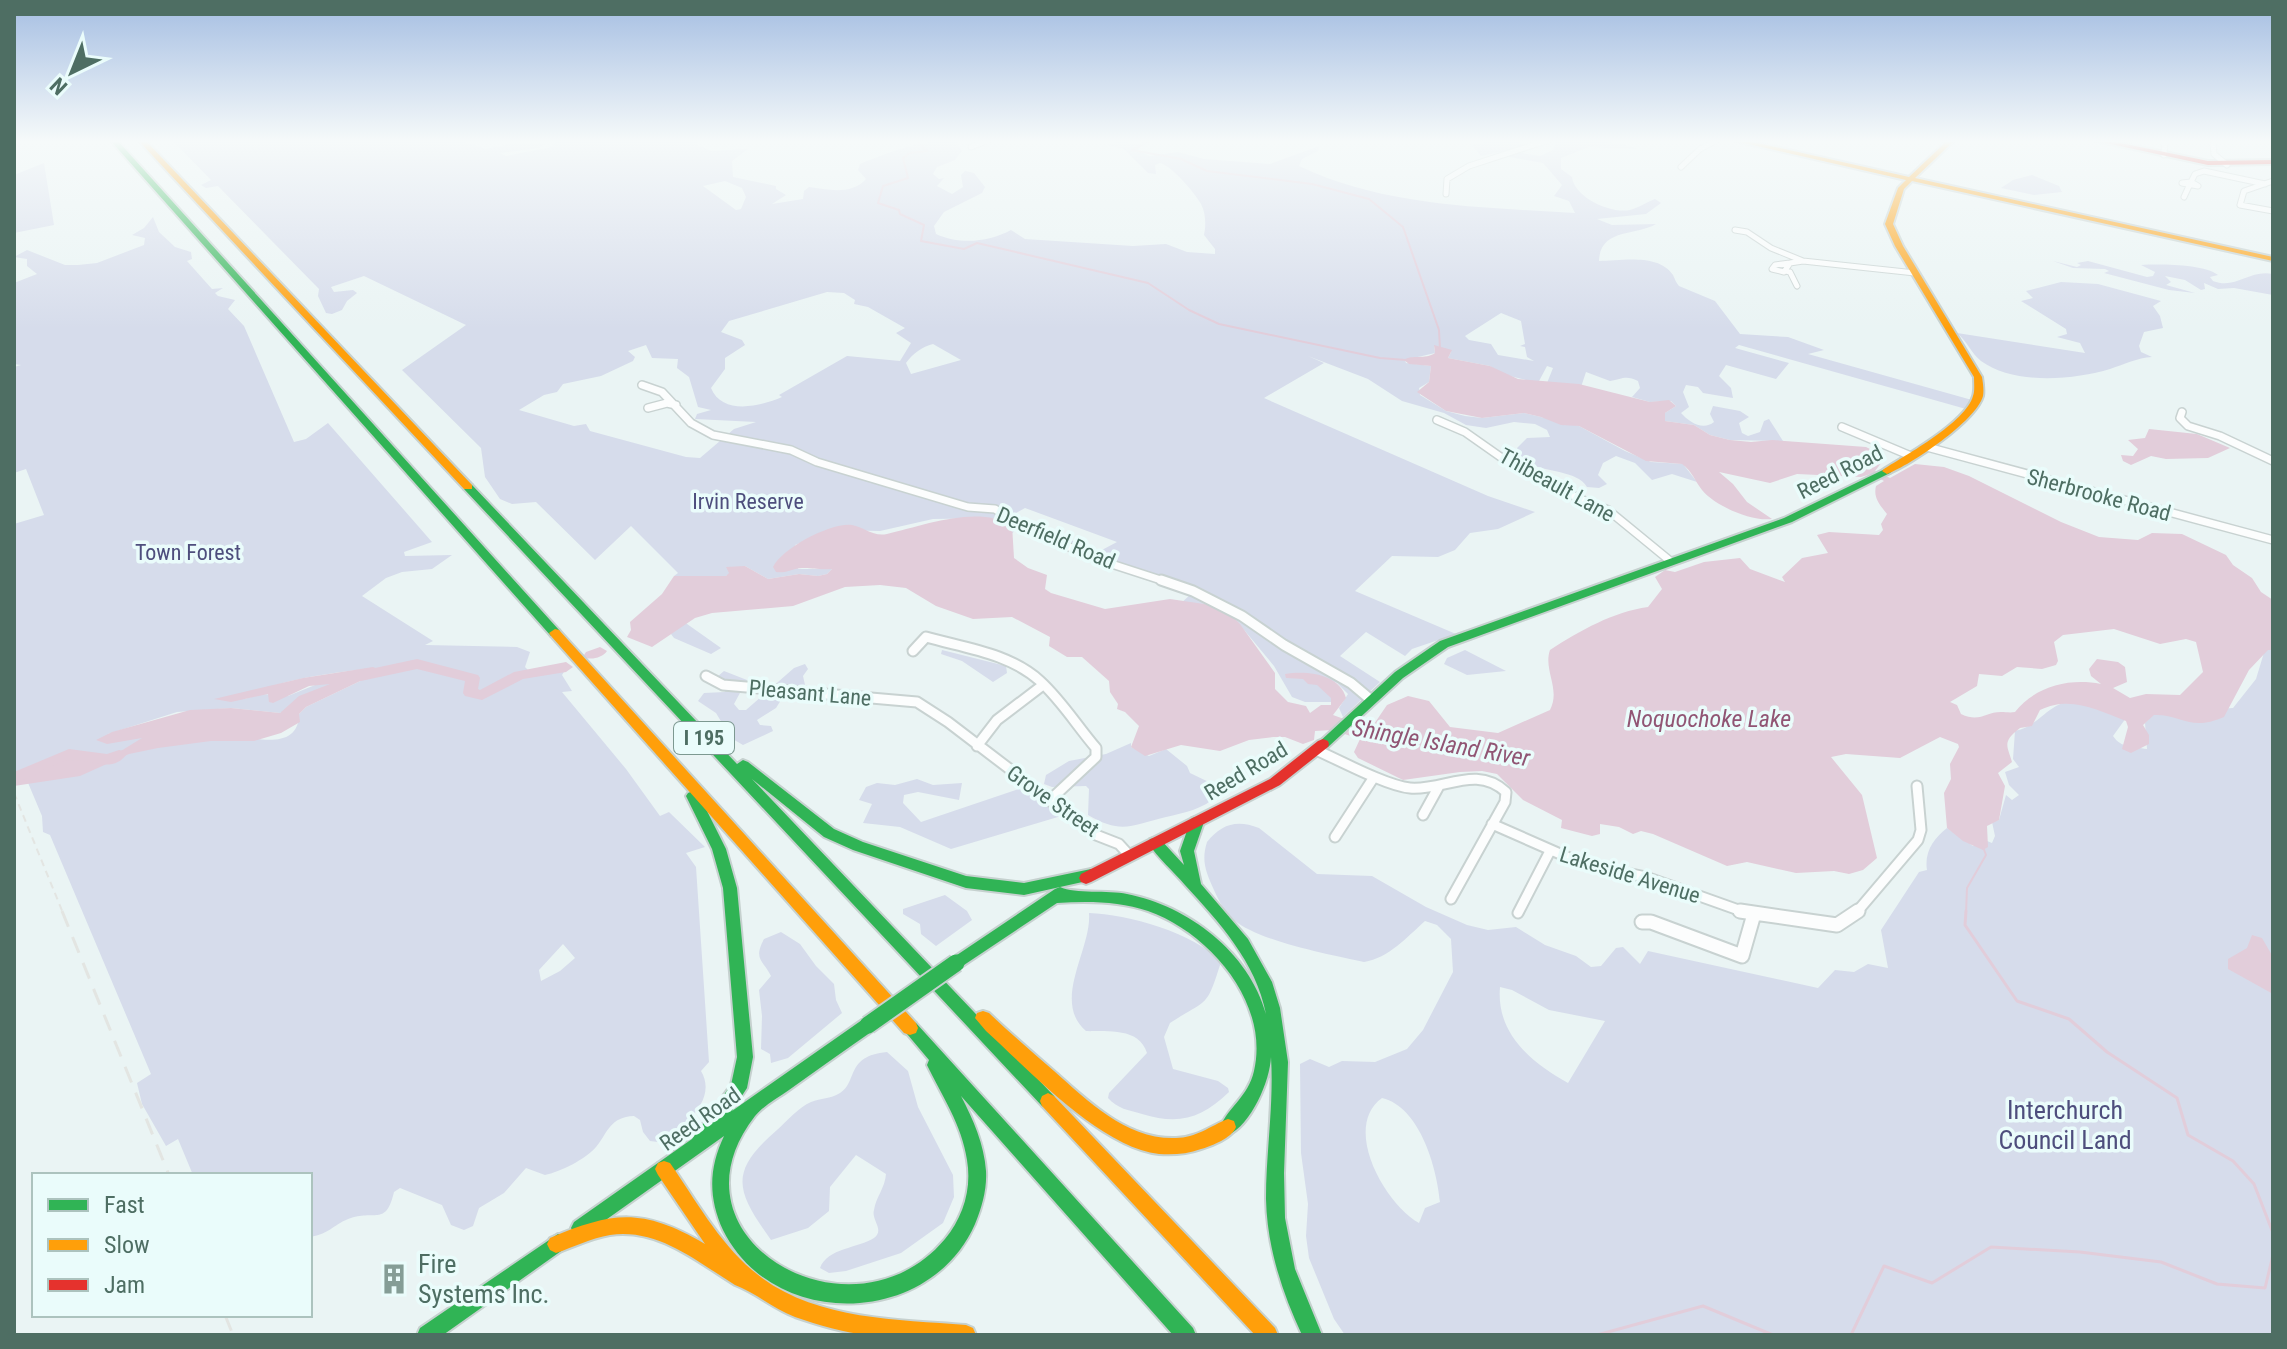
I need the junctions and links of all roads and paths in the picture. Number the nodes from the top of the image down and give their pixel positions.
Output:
1 (169, 203) edge
2 (200, 203) edge
3 (1895, 203) edge
4 (2025, 203) edge
5 (2241, 203) edge
6 (2273, 211) edge
7 (1735, 230) dead end
8 (2273, 257) edge
9 (1803, 261) junction
10 (1790, 263) junction
11 (1786, 271) junction
12 (1915, 273) junction
13 (1797, 286) dead end
14 (642, 385) dead end
15 (676, 405) junction
16 (648, 408) dead end
17 (2182, 412) dead end
18 (1437, 420) dead end
19 (1842, 427) dead end
20 (1927, 447) junction
21 (1911, 456) junction
22 (2273, 461) edge
23 (2273, 540) edge
24 (1669, 560) junction
25 (913, 651) dead end
26 (706, 676) dead end
27 (1043, 685) junction
28 (1370, 699) junction
29 (917, 702) joint
30 (690, 723) junction
31 (977, 746) junction
32 (1316, 750) junction
33 (681, 774) junction
34 (1374, 777) junction
35 (1439, 786) junction
36 (1917, 786) dead end
37 (1049, 801) junction
38 (1423, 815) dead end
39 (1197, 822) junction
40 (1492, 824) junction
41 (1335, 837) dead end
42 (1155, 843) junction
43 (1550, 851) junction
44 (1129, 855) junction
45 (1091, 875) junction
46 (1053, 897) junction
47 (1203, 898) junction
48 (1451, 899) dead end
49 (1518, 914) dead end
50 (1754, 914) junction
51 (1642, 922) dead end
52 (925, 971) junction
53 (923, 1043) junction
54 (751, 1108) junction
55 (697, 1146) junction
56 (664, 1169) junction
57 (556, 1244) junction
58 (757, 1287) junction
59 (427, 1335) edge
60 (966, 1335) edge
61 (1186, 1335) edge
62 (1268, 1335) edge
63 (1312, 1335) edge

1 - 33 main road, I 195
2 - 30 main road, I 195
3 - 12 main road, Reed Road
4 - 8 main road
5 - 6 street
7 - 9 street
9 - 10 street
9 - 12 street
10 - 11 street
10 - 11 street
11 - 13 street
12 - 20 main road, Reed Road
14 - 15 street, Deerfield Road
15 - 16 street
15 - 28 street, Deerfield Road
17 - 22 street
18 - 24 street, Thibeault Lane
19 - 21 street
20 - 21 main road, Reed Road
20 - 23 street, Sherbrooke Road
21 - 24 main road, Reed Road
24 - 28 main road, Reed Road
25 - 27 street
26 - 29 street, Pleasant Lane
27 - 31 street
27 - 37 street
28 - 32 main road, Reed Road
29 - 31 street, Grove Street
30 - 45 main road
30 - 52 main road, I 195
31 - 37 street, Grove Street
32 - 34 street
32 - 39 main road, Reed Road
33 - 53 main road, I 195
33 - 55 main road
34 - 35 street
34 - 41 street
35 - 38 street
35 - 40 street
36 - 50 street, Lakeside Avenue
37 - 44 street, Grove Street
39 - 42 main road, Reed Road
39 - 47 main road
40 - 43 street, Lakeside Avenue
40 - 48 street
42 - 44 main road, Reed Road
42 - 47 main road
43 - 49 street
43 - 50 street, Lakeside Avenue
44 - 45 main road, Reed Road
45 - 46 main road, Reed Road
46 - 52 main road
46 - 54 main road, Reed Road, bridge
47 - 63 main road
50 - 51 street
52 - 62 main road, I 195
53 - 54 main road
53 - 61 main road, I 195
54 - 55 main road, Reed Road
55 - 56 main road, Reed Road
56 - 57 main road, Reed Road
56 - 58 main road
57 - 58 main road
57 - 59 main road, Reed Road
58 - 60 main road

